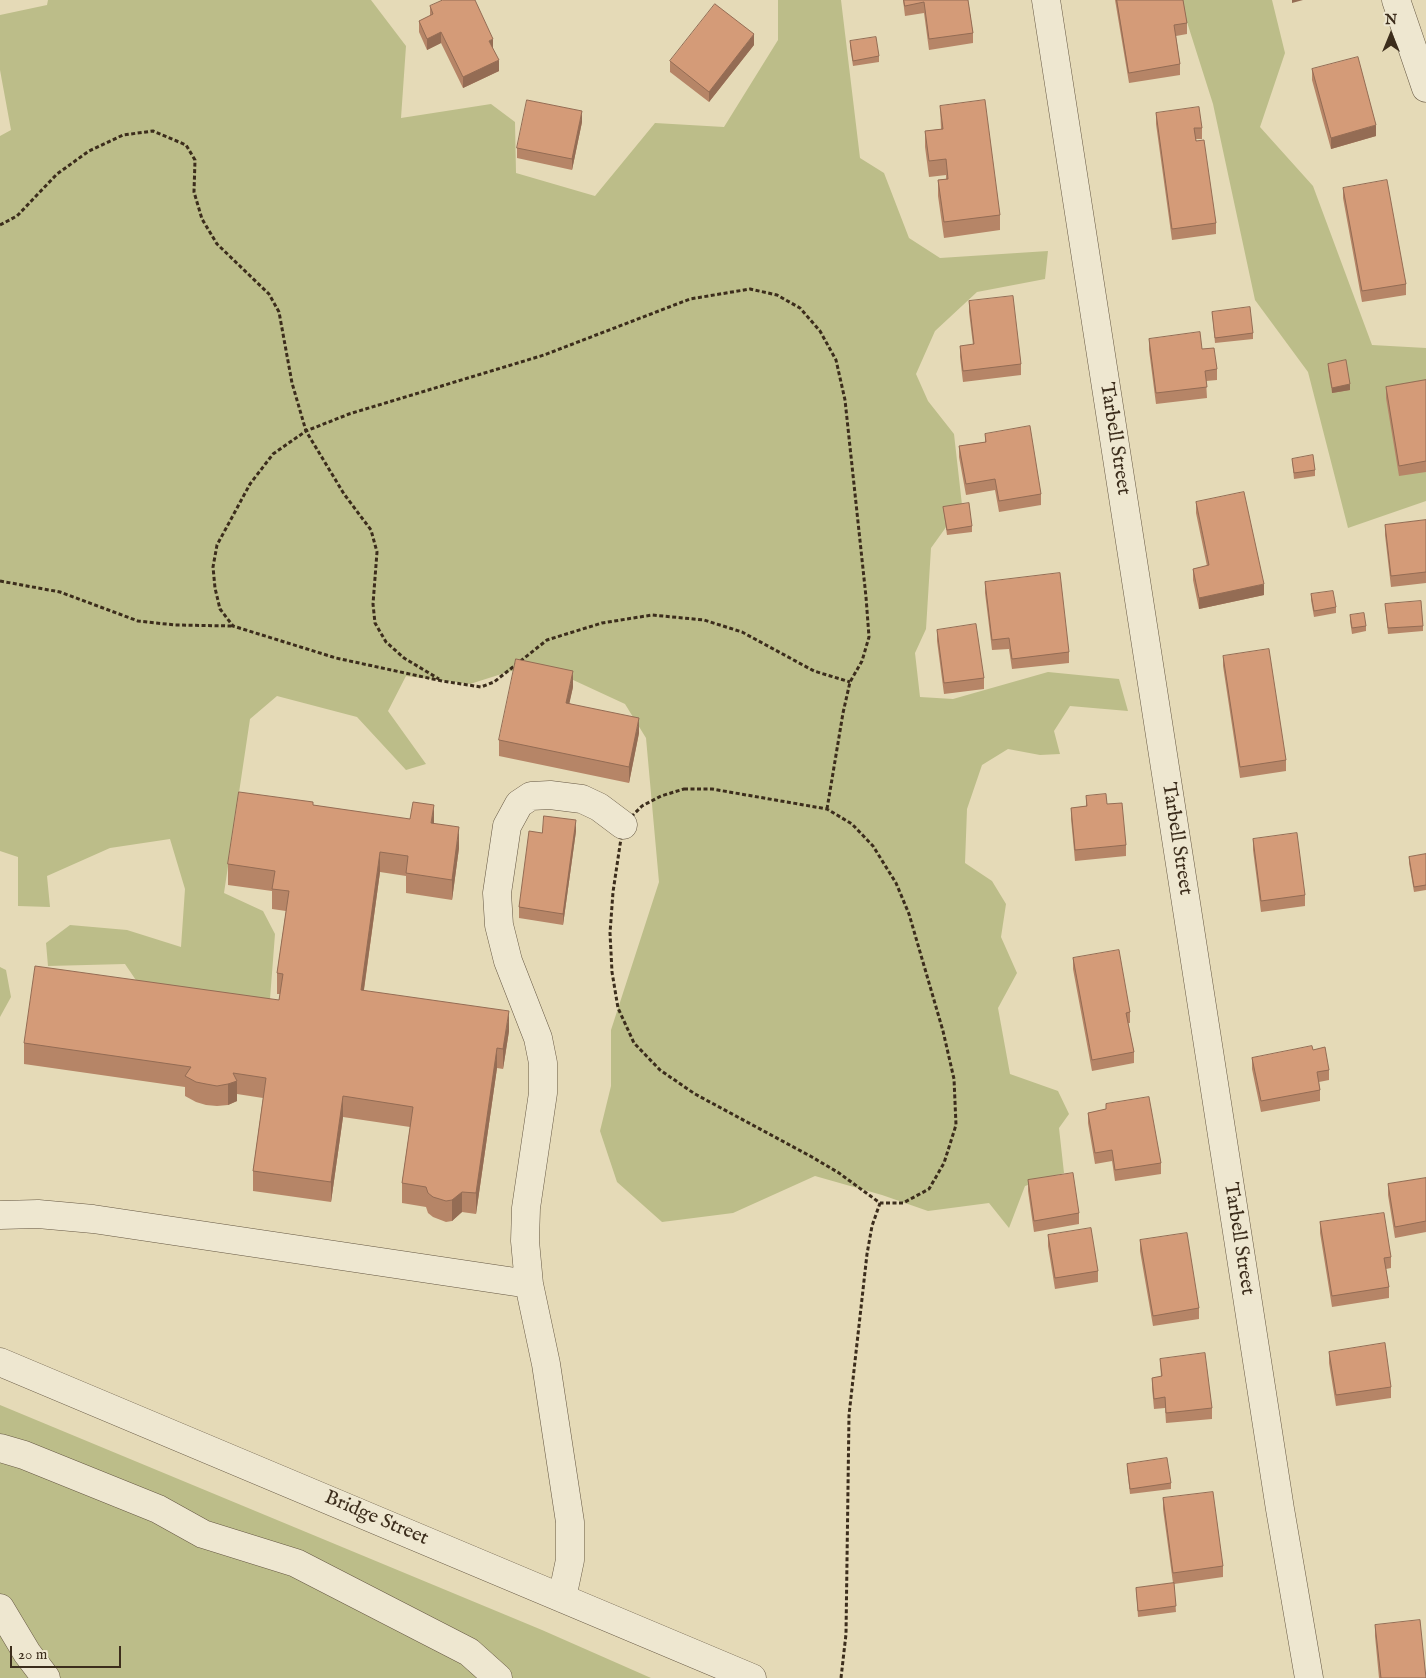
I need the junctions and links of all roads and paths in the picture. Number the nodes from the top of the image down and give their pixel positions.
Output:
1 (1046, 0) edge
2 (1396, 0) edge
3 (1426, 88) edge
4 (0, 224) edge
5 (306, 431) junction
6 (0, 581) edge
7 (233, 626) junction
8 (442, 680) junction
9 (850, 682) junction
10 (826, 809) junction
11 (623, 825) junction
12 (880, 1203) junction
13 (0, 1215) edge
14 (529, 1284) junction
15 (0, 1362) edge
16 (0, 1448) edge
17 (562, 1598) junction
18 (0, 1608) edge
19 (46, 1678) edge
20 (498, 1678) edge
21 (752, 1678) edge
22 (840, 1678) edge
23 (1309, 1678) edge

1 - 23 street, Tarbell Street
2 - 3 street
4 - 5 path
5 - 7 path
5 - 8 path
5 - 9 path
6 - 7 path
7 - 8 path
8 - 9 path
9 - 10 path
10 - 11 path
10 - 12 path
11 - 12 path
11 - 14 street
12 - 22 path
13 - 14 street
14 - 17 street
15 - 17 street, Bridge Street
16 - 20 street
17 - 21 street, Bridge Street
18 - 19 street

